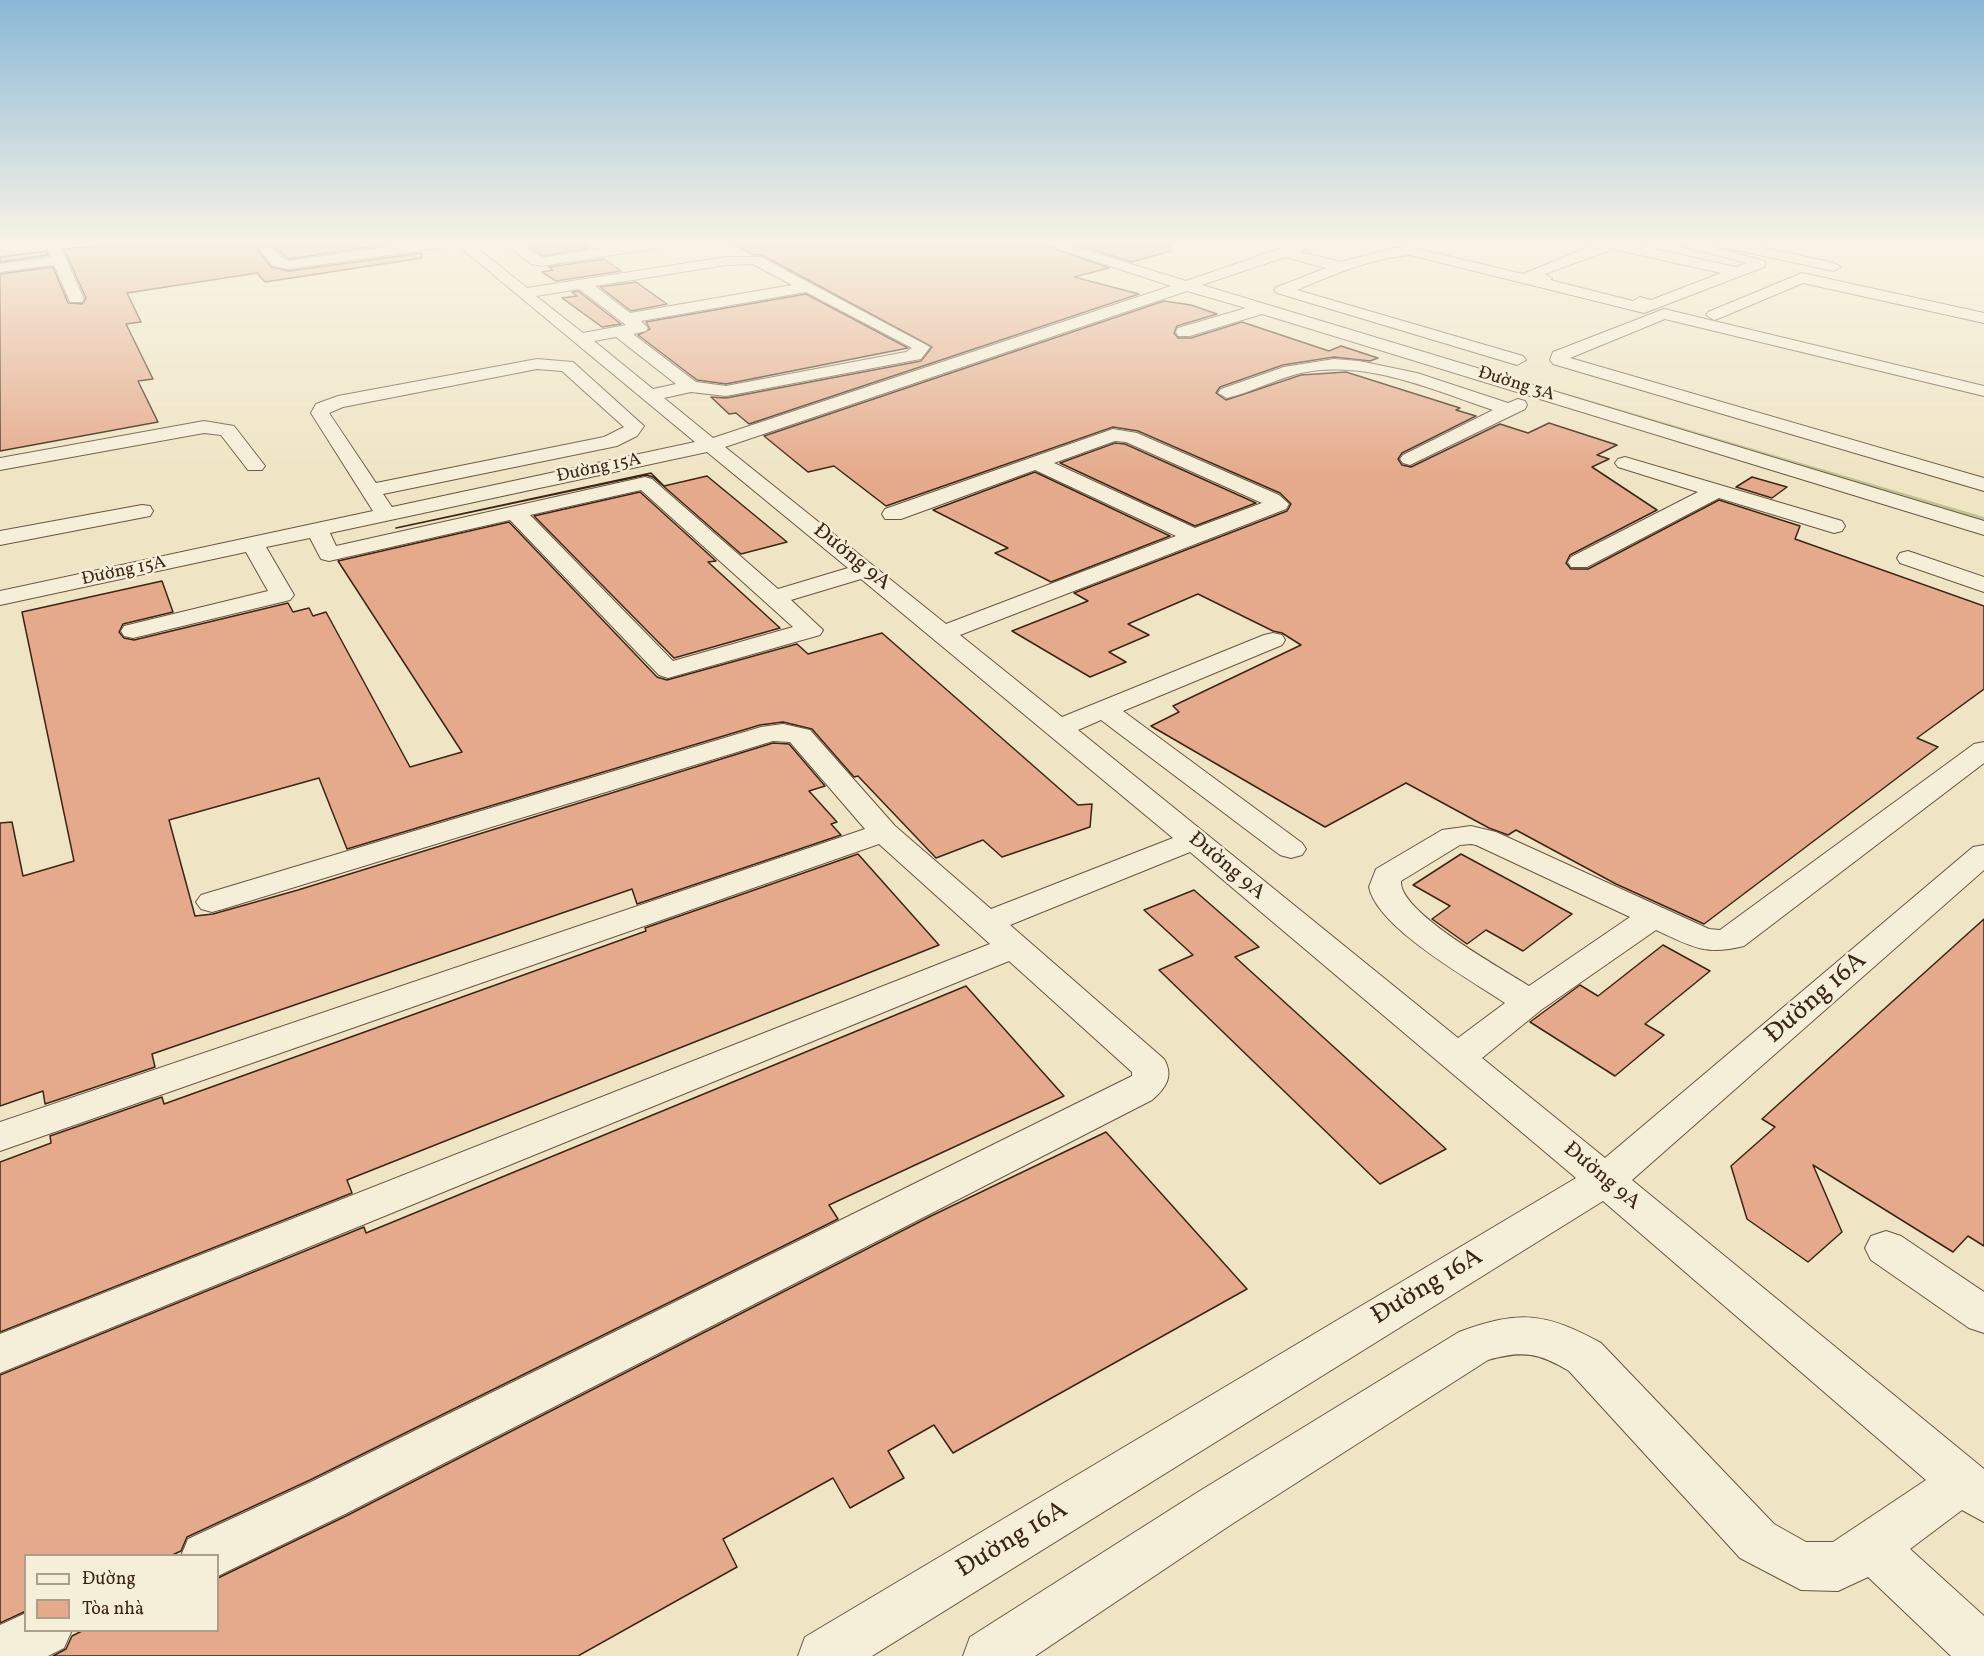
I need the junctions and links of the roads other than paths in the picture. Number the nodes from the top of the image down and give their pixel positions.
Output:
1 (557, 320) edge
2 (618, 320) edge
3 (646, 320) edge
4 (873, 320) edge
5 (1086, 320) edge
6 (1224, 320) edge
7 (1300, 320) edge
8 (1324, 320) edge
9 (1389, 320) edge
10 (1615, 320) edge
11 (1648, 320) edge
12 (1690, 320) edge
13 (623, 325) junction
14 (1184, 332) dead end
15 (579, 339) junction
16 (1549, 347) dead end
17 (1497, 368) junction
18 (691, 387) junction
19 (1984, 391) edge
20 (1227, 393) dead end
21 (1542, 393) junction
22 (648, 395) junction
23 (1509, 409) junction
24 (710, 445) junction
25 (1729, 449) junction
26 (1410, 459) dead end
27 (1035, 462) junction
28 (1625, 463) dead end
29 (0, 464) edge
30 (255, 466) dead end
31 (1672, 477) junction
32 (1984, 485) edge
33 (370, 491) junction
34 (1716, 491) junction
35 (142, 511) dead end
36 (1984, 511) edge
37 (515, 512) junction
38 (892, 514) dead end
39 (387, 516) junction
40 (1834, 526) dead end
41 (1984, 528) edge
42 (318, 531) junction
43 (1197, 537) junction
44 (0, 538) edge
45 (253, 544) junction
46 (1908, 558) dead end
47 (1579, 562) dead end
48 (867, 570) junction
49 (1984, 585) edge
50 (775, 597) junction
51 (0, 598) edge
52 (133, 631) dead end
53 (944, 633) junction
54 (1273, 640) dead end
55 (1104, 710) junction
56 (1059, 728) junction
57 (1984, 750) edge
58 (884, 832) junction
59 (1194, 840) junction
60 (1290, 849) dead end
61 (1984, 854) edge
62 (212, 902) dead end
63 (1654, 916) junction
64 (1002, 934) junction
65 (1529, 1002) junction
66 (1457, 1058) junction
67 (0, 1137) edge
68 (1605, 1180) junction
69 (1886, 1248) dead end
70 (1984, 1315) edge
71 (0, 1354) edge
72 (1973, 1490) edge
73 (1872, 1547) junction
74 (210, 1554) edge
75 (42, 1632) edge
76 (1984, 1651) edge
77 (0, 1652) edge
78 (824, 1656) edge
79 (989, 1656) edge

1 - 15 street, Đường 9A
2 - 13 street
3 - 13 street
4 - 18 street
5 - 24 street, Đường 15A
6 - 14 street
7 - 21 street, Đường 3A
8 - 17 street, Đường 3A
9 - 17 street
10 - 16 street
11 - 32 street
12 - 19 street
13 - 15 street
13 - 18 street
15 - 22 street, Đường 9A
17 - 36 street, Đường 3A
18 - 22 street
20 - 23 street
21 - 23 street
21 - 25 street, Đường 3A
22 - 24 street, Đường 9A
23 - 26 street
24 - 39 street, Đường 15A
24 - 48 street, Đường 9A
25 - 31 street
25 - 41 street, Đường 3A
27 - 38 street
27 - 43 street
27 - 43 street
28 - 31 street
29 - 30 street
31 - 34 street
33 - 33 street
33 - 39 street
34 - 40 street
34 - 47 street
35 - 44 street
37 - 42 street
37 - 50 street
37 - 50 street
39 - 42 street, Đường 15A
42 - 45 street, Đường 15A
43 - 53 street
45 - 51 street, Đường 15A
45 - 52 street
46 - 49 street
48 - 50 street
48 - 53 street, Đường 9A
53 - 56 street, Đường 9A
54 - 55 street
55 - 56 street
55 - 60 street
56 - 59 street, Đường 9A
57 - 63 street
58 - 62 street
58 - 64 street
58 - 67 street
59 - 64 street
59 - 66 street, Đường 9A
61 - 68 street, Đường 16A
63 - 65 street
63 - 65 street
64 - 71 street
64 - 74 street
65 - 66 street
66 - 68 street, Đường 9A
68 - 72 street, Đường 9A
68 - 78 street, Đường 16A
69 - 70 street
72 - 73 street
73 - 76 street
73 - 79 street
75 - 77 street

